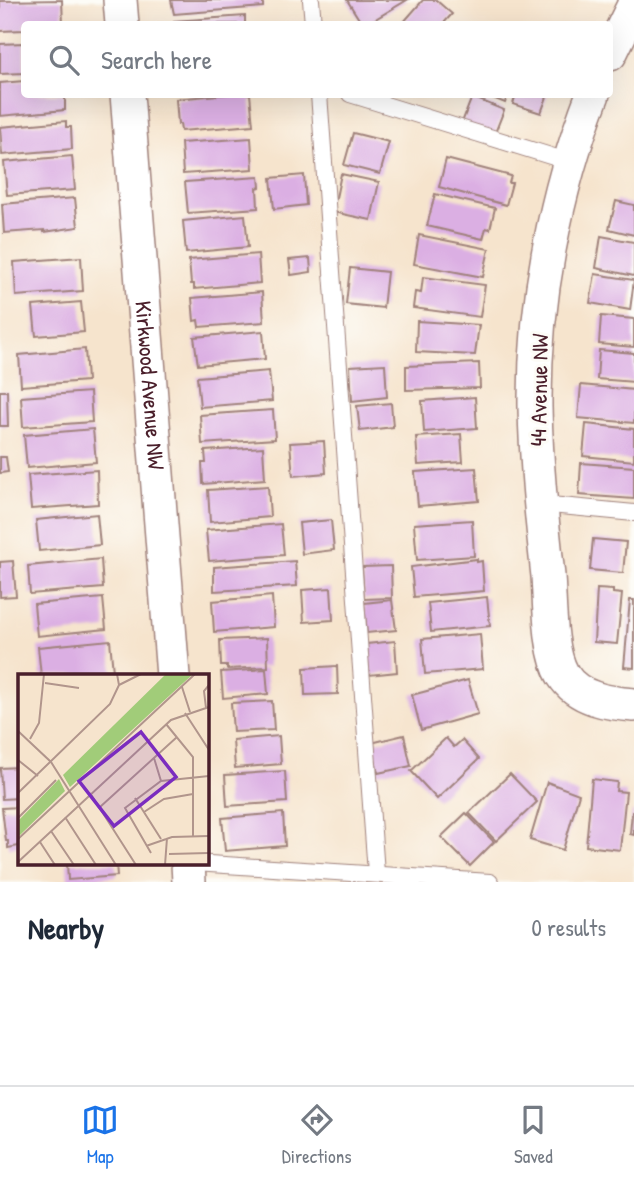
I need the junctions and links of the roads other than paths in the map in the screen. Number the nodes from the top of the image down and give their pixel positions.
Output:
1 (120, 0) edge
2 (311, 0) edge
3 (634, 5) edge
4 (122, 21) edge
5 (313, 21) edge
6 (613, 48) edge
7 (127, 98) edge
8 (319, 98) edge
9 (363, 98) edge
10 (592, 98) edge
11 (570, 162) junction
12 (540, 504) junction
13 (634, 513) edge
14 (173, 674) edge
15 (634, 705) edge
16 (188, 864) edge
17 (208, 864) edge
18 (376, 873) junction
19 (189, 882) edge
20 (490, 882) edge

1 - 4 street
2 - 5 lane
3 - 6 street
7 - 14 street, Kirkwood Avenue NW
8 - 18 lane
9 - 11 lane
10 - 11 street, 44 Avenue NW
11 - 12 street, 44 Avenue NW
12 - 13 lane
12 - 15 street, 44 Avenue NW
16 - 19 street
17 - 18 lane
18 - 20 lane

